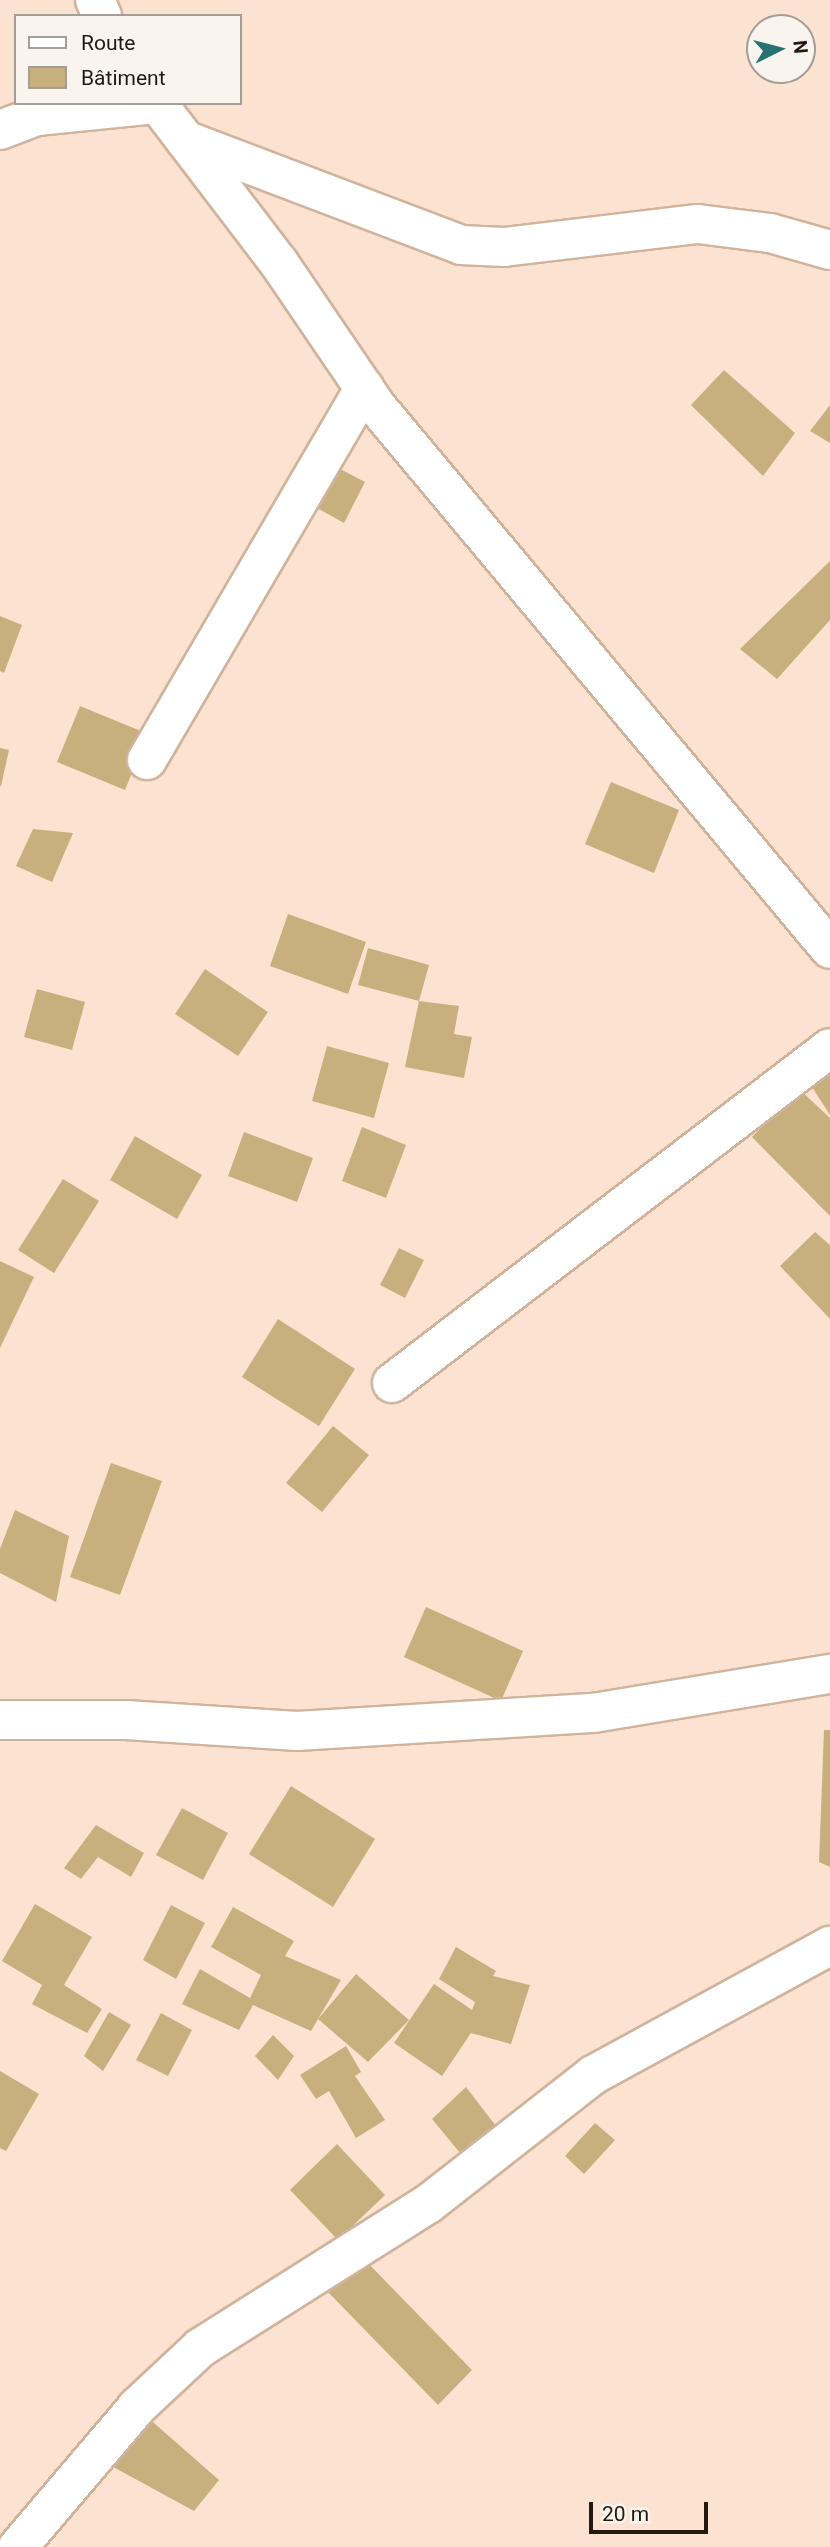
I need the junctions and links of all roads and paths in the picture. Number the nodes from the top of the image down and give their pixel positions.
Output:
1 (149, 105) edge
2 (159, 105) edge
3 (0, 130) edge
4 (185, 140) junction
5 (830, 250) edge
6 (364, 388) junction
7 (147, 760) dead end
8 (830, 949) edge
9 (830, 1048) edge
10 (392, 1383) dead end
11 (830, 1674) edge
12 (0, 1720) edge
13 (830, 1946) edge
14 (18, 2547) edge

1 - 3 street
2 - 4 street
4 - 5 street
4 - 6 street
6 - 7 street
6 - 8 street
9 - 10 street
11 - 12 street
13 - 14 street

